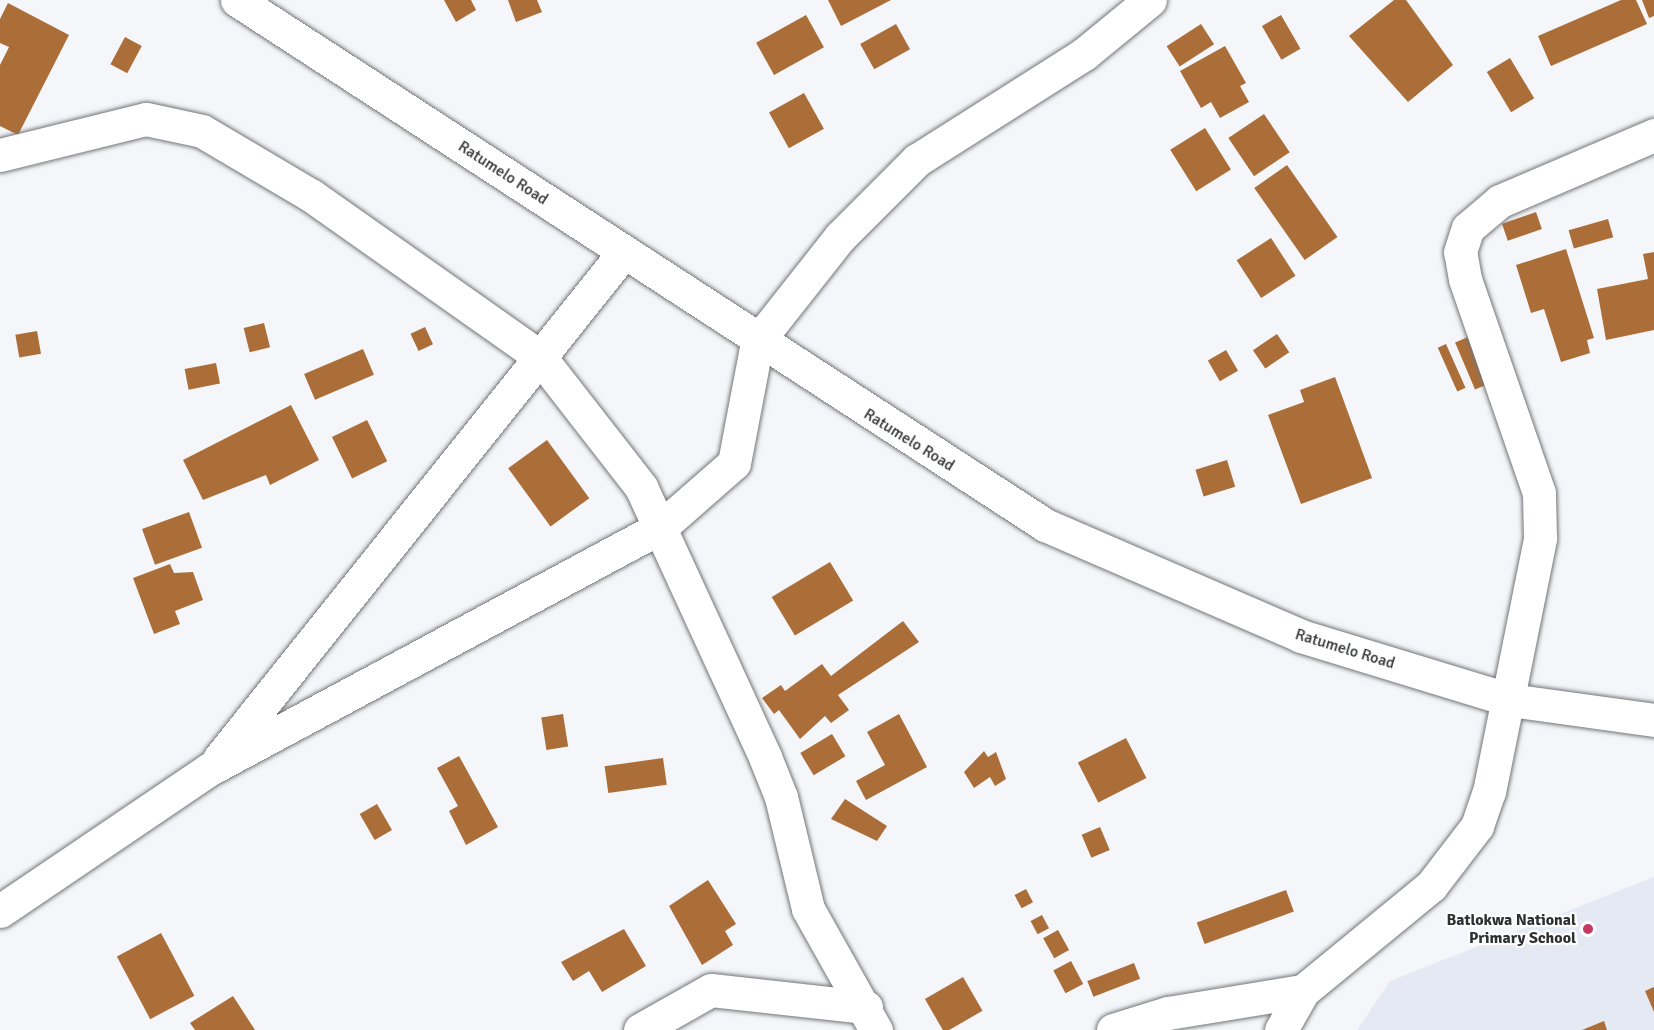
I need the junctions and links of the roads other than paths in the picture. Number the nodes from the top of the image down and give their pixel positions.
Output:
1 (237, 0) edge
2 (1150, 0) edge
3 (1654, 135) edge
4 (0, 155) edge
5 (624, 252) junction
6 (757, 342) junction
7 (539, 356) junction
8 (661, 527) junction
9 (1510, 700) junction
10 (1654, 720) edge
11 (210, 770) junction
12 (0, 911) edge
13 (1303, 991) junction
14 (871, 1019) edge
15 (640, 1030) edge
16 (1113, 1030) edge
17 (1281, 1030) edge

1 - 5 street, Ratumelo Road
2 - 6 street
3 - 9 street
4 - 7 street
5 - 6 street, Ratumelo Road
5 - 7 street
6 - 8 street
6 - 9 street, Ratumelo Road
7 - 8 street
7 - 11 street
8 - 11 street
8 - 14 street
9 - 10 street, Ratumelo Road
9 - 13 street
11 - 12 street
13 - 16 street
13 - 17 street
14 - 15 street

